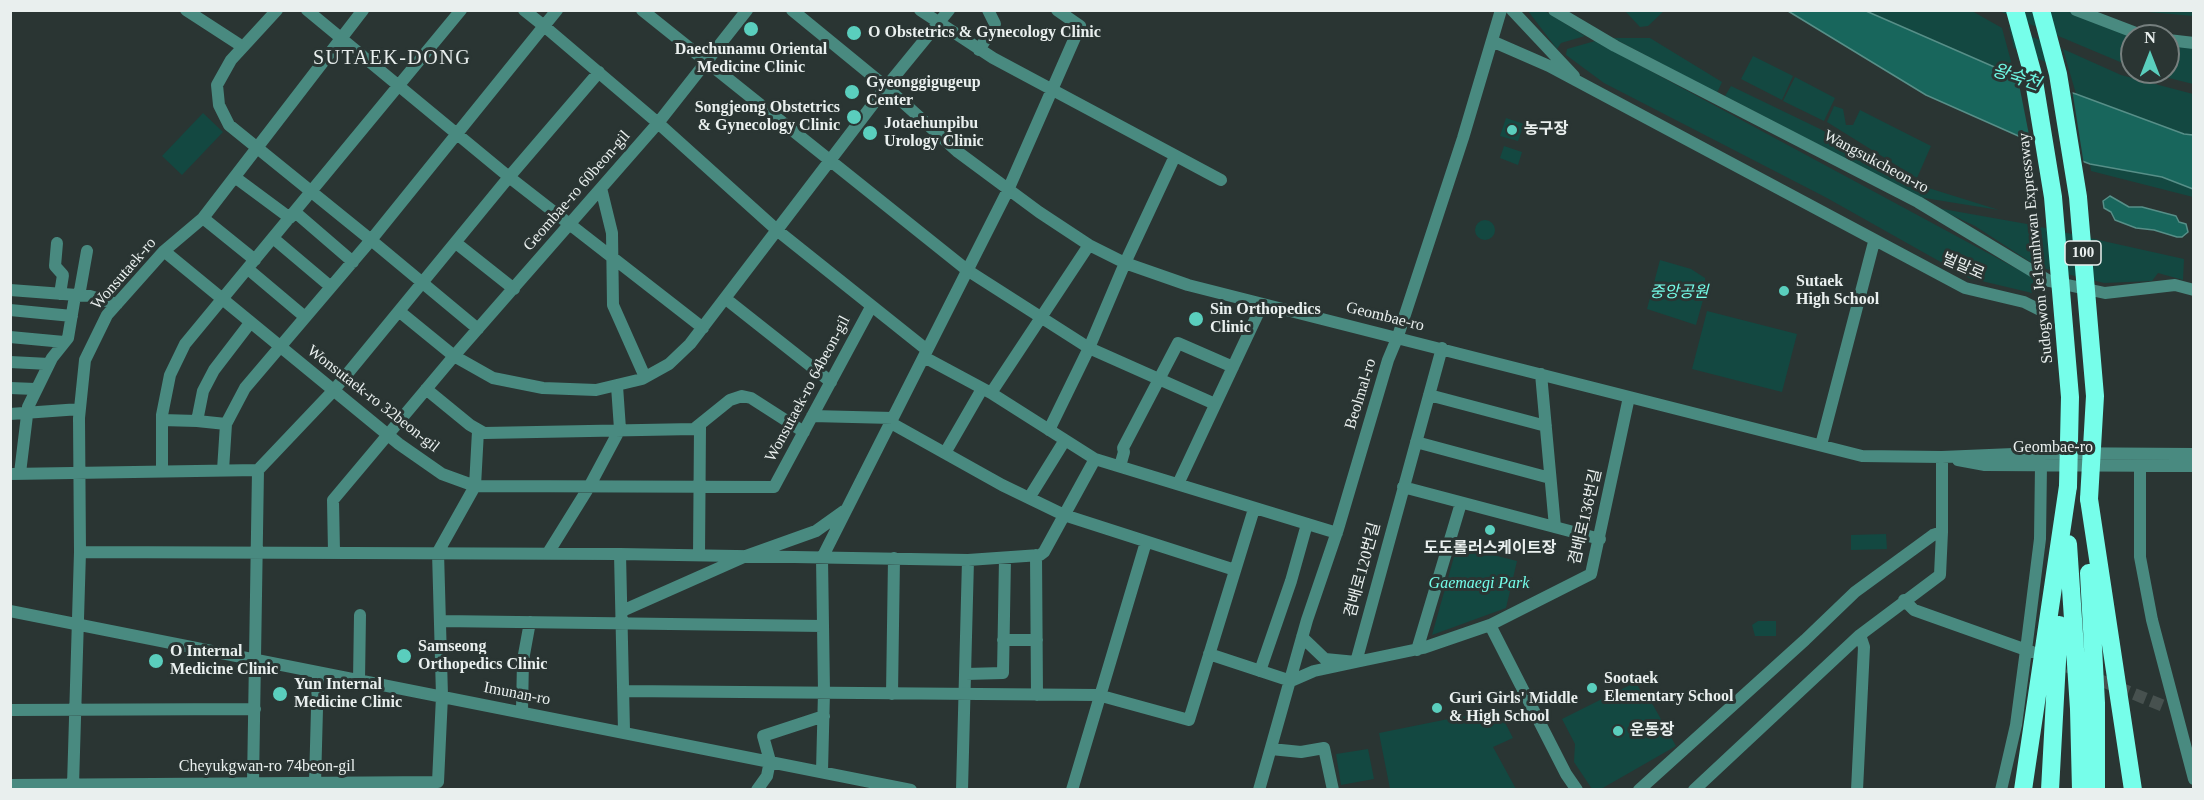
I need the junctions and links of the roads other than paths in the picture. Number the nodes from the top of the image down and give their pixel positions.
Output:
1 (186, 10) edge
2 (277, 10) edge
3 (307, 10) edge
4 (363, 10) edge
5 (461, 10) edge
6 (524, 10) edge
7 (557, 10) edge
8 (642, 10) edge
9 (747, 10) edge
10 (792, 10) edge
11 (920, 10) edge
12 (949, 10) edge
13 (988, 10) edge
14 (1057, 10) edge
15 (1501, 10) edge
16 (1512, 10) edge
17 (1554, 10) edge
18 (2015, 10) edge
19 (2041, 10) edge
20 (2076, 10) edge
21 (938, 23) junction
22 (544, 26) junction
23 (2120, 27) edge
24 (341, 39) junction
25 (1494, 42) junction
26 (243, 47) junction
27 (979, 50) junction
28 (706, 62) junction
29 (598, 72) junction
30 (1580, 84) junction
31 (398, 87) junction
32 (886, 87) junction
33 (1051, 91) junction
34 (658, 123) junction
35 (456, 134) junction
36 (259, 149) junction
37 (1175, 156) junction
38 (830, 162) junction
39 (236, 177) junction
40 (509, 177) junction
41 (1221, 180) dead end
42 (601, 188) junction
43 (1008, 190) junction
44 (312, 193) junction
45 (293, 215) junction
46 (203, 218) junction
47 (569, 226) junction
48 (777, 231) junction
49 (273, 238) junction
50 (371, 240) junction
51 (1874, 242) junction
52 (57, 243) dead end
53 (456, 243) junction
54 (1089, 245) junction
55 (87, 251) dead end
56 (164, 251) junction
57 (612, 259) junction
58 (353, 262) junction
59 (1125, 263) junction
60 (251, 264) junction
61 (967, 270) junction
62 (423, 285) junction
63 (331, 287) junction
64 (513, 289) junction
65 (10, 290) edge
66 (2193, 290) edge
67 (60, 294) junction
68 (77, 296) junction
69 (222, 299) junction
70 (726, 299) junction
71 (117, 304) junction
72 (1262, 305) junction
73 (871, 308) junction
74 (10, 310) edge
75 (2042, 311) dead end
76 (400, 312) junction
77 (72, 316) junction
78 (305, 316) junction
79 (1041, 317) junction
80 (250, 323) junction
81 (703, 328) junction
82 (478, 329) junction
83 (1398, 336) junction
84 (10, 337) edge
85 (64, 342) junction
86 (279, 346) junction
87 (1089, 348) junction
88 (1442, 348) junction
89 (926, 353) junction
90 (454, 356) junction
91 (10, 362) edge
92 (49, 364) junction
93 (1233, 367) junction
94 (1541, 374) junction
95 (645, 377) junction
96 (1161, 380) junction
97 (831, 382) junction
98 (617, 386) junction
99 (10, 388) edge
100 (35, 389) junction
101 (426, 389) junction
102 (334, 390) junction
103 (986, 391) junction
104 (1429, 395) junction
105 (1629, 397) junction
106 (1215, 404) junction
107 (80, 409) junction
108 (10, 414) edge
109 (27, 415) junction
110 (812, 416) junction
111 (162, 420) junction
112 (197, 421) junction
113 (892, 421) junction
114 (226, 424) junction
115 (1546, 426) junction
116 (700, 427) junction
117 (620, 429) junction
118 (1049, 430) junction
119 (478, 431) junction
120 (804, 432) junction
121 (387, 435) junction
122 (1065, 440) junction
123 (1416, 442) junction
124 (1821, 445) junction
125 (945, 453) junction
126 (2193, 453) edge
127 (1942, 458) junction
128 (1095, 459) junction
129 (2165, 460) junction
130 (2041, 465) junction
131 (2140, 465) junction
132 (1120, 466) junction
133 (2193, 466) edge
134 (162, 470) junction
135 (223, 470) junction
136 (258, 470) junction
137 (79, 471) junction
138 (2193, 472) edge
139 (16, 474) edge
140 (1550, 478) junction
141 (1178, 484) junction
142 (475, 486) junction
143 (2068, 486) junction
144 (589, 487) junction
145 (701, 487) junction
146 (774, 487) joint
147 (1403, 487) junction
148 (1029, 498) junction
149 (2090, 500) junction
150 (1461, 503) junction
151 (848, 509) junction
152 (1254, 509) junction
153 (1064, 515) junction
154 (1307, 524) junction
155 (1555, 527) junction
156 (1942, 532) junction
157 (1337, 533) junction
158 (1600, 539) junction
159 (1146, 542) junction
160 (80, 552) junction
161 (257, 552) junction
162 (334, 552) junction
163 (438, 552) junction
164 (548, 553) junction
165 (620, 554) junction
166 (699, 555) junction
167 (1036, 555) junction
168 (746, 556) junction
169 (822, 558) junction
170 (894, 558) junction
171 (1005, 558) junction
172 (968, 560) junction
173 (1235, 570) junction
174 (1904, 600) junction
175 (10, 611) edge
176 (360, 615) dead end
177 (622, 617) junction
178 (441, 621) junction
179 (530, 622) junction
180 (78, 624) junction
181 (1490, 625) junction
182 (823, 626) junction
183 (1860, 635) junction
184 (1302, 637) junction
185 (1003, 640) junction
186 (1037, 640) junction
187 (1417, 650) junction
188 (2031, 652) junction
189 (1209, 654) junction
190 (255, 658) junction
191 (1356, 662) junction
192 (1260, 671) junction
193 (318, 672) junction
194 (966, 674) junction
195 (359, 680) junction
196 (1291, 681) junction
197 (623, 691) junction
198 (824, 692) junction
199 (892, 693) junction
200 (965, 695) junction
201 (1037, 695) junction
202 (1098, 695) junction
203 (442, 696) junction
204 (255, 709) junction
205 (10, 710) edge
206 (75, 710) junction
207 (522, 711) junction
208 (824, 716) junction
209 (2181, 727) junction
210 (2193, 730) edge
211 (624, 731) junction
212 (1270, 749) junction
213 (771, 761) junction
214 (822, 771) junction
215 (2193, 779) edge
216 (253, 783) junction
217 (315, 783) junction
218 (10, 785) edge
219 (73, 785) junction
220 (438, 786) edge
221 (757, 789) edge
222 (908, 789) edge
223 (962, 789) edge
224 (1072, 789) edge
225 (1259, 789) edge
226 (1333, 789) edge
227 (1577, 789) edge
228 (1639, 789) edge
229 (1694, 789) edge
230 (1857, 789) edge
231 (2001, 789) edge
232 (2023, 789) edge
233 (2050, 789) edge
234 (2081, 789) edge
235 (2096, 789) edge
236 (2133, 789) edge

1 - 26 street
2 - 26 street
3 - 24 street
4 - 24 street, Wonsutaek-ro
5 - 31 street
6 - 22 street
7 - 22 street
8 - 28 street
9 - 28 street, Geombae-ro 60beon-gil
10 - 32 street, Geombae-ro
11 - 21 street
12 - 21 street
13 - 27 street
14 - 33 street
15 - 25 street, Beolmal-ro
16 - 30 street
17 - 66 street, Wangsukcheon-ro
18 - 143 highway, Sudogwon Je1sunhwan Expressway / 100, bridge
19 - 149 highway, 100, bridge
20 - 23 street
21 - 27 street
21 - 32 street
22 - 29 street
22 - 35 street
24 - 31 street
24 - 36 street, Wonsutaek-ro
25 - 30 street, 벌말로
25 - 83 street, Beolmal-ro
26 - 36 street
27 - 33 street
28 - 34 street, Geombae-ro 60beon-gil
28 - 38 street
29 - 34 street
29 - 40 street
30 - 51 street, 벌말로
31 - 35 street
31 - 44 street
32 - 38 street
32 - 43 street, Geombae-ro
33 - 37 street
33 - 43 street
34 - 42 street, Geombae-ro 60beon-gil
34 - 48 street
35 - 40 street
35 - 50 street
36 - 39 street, Wonsutaek-ro
36 - 44 street
37 - 41 street
37 - 59 street
38 - 48 street
38 - 61 street
39 - 45 street
39 - 46 street, Wonsutaek-ro
40 - 47 street
40 - 53 street
42 - 47 street, Geombae-ro 60beon-gil
42 - 57 street
43 - 54 street, Geombae-ro
43 - 61 street
44 - 45 street
44 - 50 street
45 - 49 street
45 - 58 street
46 - 56 street, Wonsutaek-ro
46 - 60 street
47 - 57 street
47 - 64 street, Geombae-ro 60beon-gil
48 - 70 street
48 - 73 street
49 - 60 street
49 - 63 street
50 - 58 street
50 - 62 street
51 - 75 street, 벌말로
51 - 124 street
52 - 67 street
53 - 62 street
53 - 64 street
54 - 59 street, Geombae-ro
54 - 79 street
55 - 68 street
56 - 69 street, Wonsutaek-ro 32beon-gil
56 - 71 street, Wonsutaek-ro
57 - 81 street
57 - 95 street
58 - 63 street
59 - 72 street, Geombae-ro
59 - 87 street
60 - 69 street
60 - 78 street
61 - 79 street
61 - 89 street
62 - 76 street
62 - 82 street
63 - 78 street
64 - 82 street, Geombae-ro 60beon-gil
65 - 67 street
67 - 68 street
68 - 71 street
68 - 77 street
69 - 80 street, Wonsutaek-ro 32beon-gil
69 - 111 street
70 - 81 street
70 - 97 street
71 - 107 street, Wonsutaek-ro
72 - 83 street, Geombae-ro
72 - 93 street
73 - 89 street
73 - 97 street, Wonsutaek-ro 64beon-gil
74 - 77 street
76 - 90 street
76 - 102 street
77 - 85 street
78 - 86 street
79 - 87 street
79 - 103 street
80 - 86 street, Wonsutaek-ro 32beon-gil
80 - 112 street
81 - 95 street
82 - 90 street, Geombae-ro 60beon-gil
83 - 88 street, Geombae-ro
83 - 157 street, Beolmal-ro
84 - 85 street
85 - 92 street
86 - 102 street, Wonsutaek-ro 32beon-gil
86 - 114 street
87 - 96 street
87 - 118 street
88 - 94 street, Geombae-ro
88 - 104 street, 겸배로120번길
89 - 103 street
89 - 113 street
90 - 98 street
90 - 101 street, Geombae-ro 60beon-gil
91 - 92 street
92 - 100 street
93 - 96 street
93 - 106 street
94 - 105 street, Geombae-ro
94 - 115 street
95 - 98 street
96 - 106 street
96 - 132 street
97 - 110 street, Wonsutaek-ro 64beon-gil
98 - 117 street
99 - 100 street
100 - 109 street
101 - 119 street
101 - 121 street, Geombae-ro 60beon-gil
102 - 121 street, Wonsutaek-ro 32beon-gil
102 - 136 street
103 - 118 street
103 - 125 street
104 - 115 street
104 - 123 street, 겸배로120번길
105 - 124 street, Geombae-ro
105 - 158 street, 겸배로136번길
106 - 141 street
107 - 109 street
107 - 137 street, Wonsutaek-ro
108 - 109 street
109 - 139 street
110 - 113 street
110 - 120 street, Wonsutaek-ro 64beon-gil
111 - 112 street
111 - 134 street
112 - 114 street
113 - 125 street
113 - 151 street
114 - 135 street
115 - 140 street
116 - 117 street
116 - 120 street
116 - 145 street
117 - 119 street
117 - 144 street
118 - 122 street
119 - 142 street
120 - 146 street, Wonsutaek-ro 64beon-gil
121 - 142 street, Wonsutaek-ro 32beon-gil
121 - 162 street, Geombae-ro 60beon-gil
122 - 128 street
122 - 148 street
123 - 140 street
123 - 147 street, 겸배로120번길
124 - 127 street, Geombae-ro
125 - 148 street
126 - 129 street
127 - 129 street, Geombae-ro
127 - 130 street, Geombae-ro
127 - 156 street
128 - 132 street
128 - 153 street
129 - 131 street, Geombae-ro
129 - 133 street
129 - 138 street
130 - 131 street, Geombae-ro
130 - 188 street
131 - 209 street
132 - 141 street
134 - 135 street
134 - 137 street
135 - 136 street
136 - 161 street
137 - 139 street
137 - 160 street, Wonsutaek-ro
140 - 155 street
141 - 152 street
142 - 144 street, Wonsutaek-ro 32beon-gil
142 - 163 street
143 - 232 highway
143 - 233 highway, Sudogwon Je1sunhwan Expressway / 100
143 - 234 highway, Sudogwon Je1sunhwan Expressway / 100
144 - 145 street, Wonsutaek-ro 32beon-gil
144 - 164 street
145 - 146 street, Wonsutaek-ro 32beon-gil
145 - 166 street
147 - 150 street
147 - 191 street, 겸배로120번길
148 - 153 street
149 - 235 highway, 100
149 - 236 highway, 100
150 - 155 street
150 - 187 street
151 - 168 street
151 - 169 street
152 - 154 street
152 - 173 street
153 - 159 street
153 - 167 street
154 - 157 street
154 - 192 street
155 - 158 street
156 - 174 street
156 - 228 street
157 - 184 street, Beolmal-ro
158 - 181 street, 겸배로136번길
159 - 173 street
159 - 202 street
160 - 161 street
160 - 180 street, Wonsutaek-ro
161 - 162 street
161 - 190 street
162 - 163 street
163 - 164 street
163 - 178 street, Cheyukgwan-ro 74beon-gil
164 - 165 street
165 - 166 street
165 - 177 street
166 - 168 street
167 - 171 street
167 - 186 street
168 - 169 street
168 - 177 street
169 - 170 street
169 - 182 street
170 - 172 street
170 - 199 street
171 - 172 street
171 - 185 street
172 - 194 street
173 - 189 street
174 - 183 street
174 - 188 street
175 - 180 street, Imunan-ro
176 - 195 street
177 - 179 street
177 - 182 street
177 - 197 street
178 - 179 street
178 - 203 street, Cheyukgwan-ro 74beon-gil
179 - 207 street
180 - 190 street, Imunan-ro
180 - 206 street, Wonsutaek-ro
181 - 187 street, 겸배로136번길
181 - 227 street
182 - 198 street
183 - 229 street
183 - 230 street
184 - 191 street
184 - 196 street, Beolmal-ro
185 - 186 street
185 - 194 street
186 - 201 street
187 - 191 street, 겸배로136번길
188 - 231 street
189 - 192 street
189 - 202 street
190 - 193 street, Imunan-ro
190 - 204 street
191 - 196 street, 겸배로136번길
192 - 196 street
193 - 195 street, Imunan-ro
193 - 217 street
194 - 200 street
195 - 203 street, Imunan-ro
196 - 212 street, Beolmal-ro
197 - 198 street
197 - 211 street
198 - 199 street
198 - 208 street
199 - 200 street
200 - 201 street
200 - 223 street
201 - 202 street
202 - 224 street
203 - 207 street, Imunan-ro
203 - 220 street, Cheyukgwan-ro 74beon-gil
204 - 206 street
204 - 216 street
205 - 206 street
206 - 219 street, Wonsutaek-ro
207 - 211 street, Imunan-ro
208 - 213 street
208 - 214 street
209 - 210 street
209 - 215 street
211 - 213 street, Imunan-ro
212 - 225 street, Beolmal-ro
212 - 226 street
213 - 214 street, Imunan-ro
213 - 221 street
214 - 222 street, Imunan-ro
216 - 217 street, Cheyukgwan-ro 74beon-gil
216 - 219 street, Cheyukgwan-ro 74beon-gil
217 - 220 street, Cheyukgwan-ro 74beon-gil
218 - 219 street, Cheyukgwan-ro 74beon-gil

